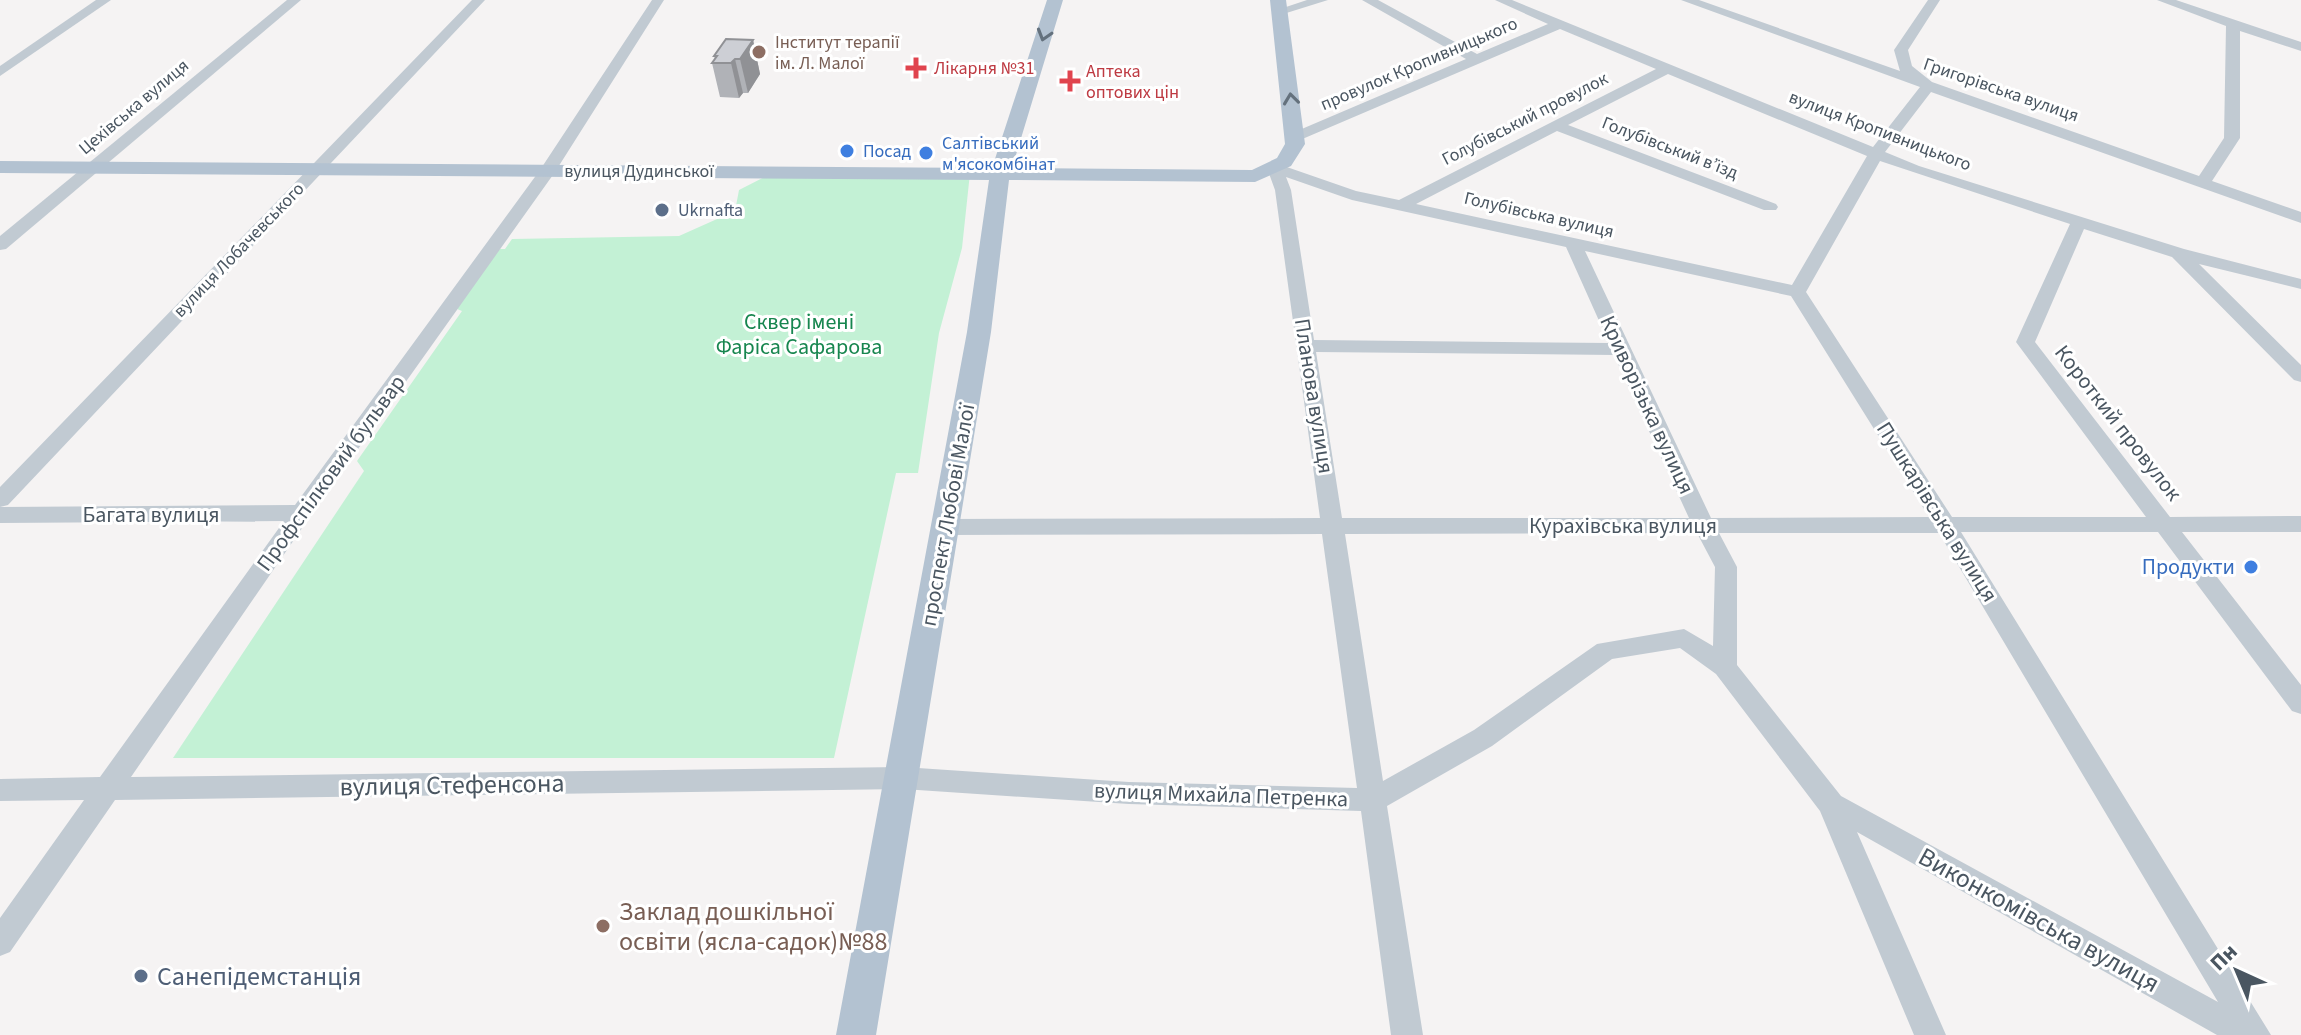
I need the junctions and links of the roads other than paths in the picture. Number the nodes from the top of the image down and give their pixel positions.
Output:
1 (105, 0) edge
2 (295, 0) edge
3 (479, 0) edge
4 (658, 0) edge
5 (1055, 0) edge
6 (1322, 0) edge
7 (1368, 0) edge
8 (1501, 0) edge
9 (1687, 0) edge
10 (1738, 0) edge
11 (1934, 0) edge
12 (2163, 0) edge
13 (1279, 5) edge
14 (1725, 13) junction
15 (2233, 23) junction
16 (1557, 25) junction
17 (2301, 47) edge
18 (1476, 59) junction
19 (1666, 69) junction
20 (0, 72) edge
21 (1928, 86) junction
22 (1557, 126) junction
23 (1295, 137) junction
24 (1876, 154) junction
25 (0, 167) edge
26 (94, 167) junction
27 (1275, 168) junction
28 (316, 170) junction
29 (547, 172) junction
30 (1000, 173) junction
31 (2203, 183) junction
32 (1402, 205) junction
33 (1770, 207) dead end
34 (2301, 218) edge
35 (2079, 222) junction
36 (1573, 243) junction
37 (0, 245) edge
38 (2178, 253) junction
39 (2301, 284) edge
40 (1797, 292) junction
41 (1306, 346) junction
42 (1621, 349) junction
43 (2301, 376) edge
44 (0, 500) edge
45 (301, 513) junction
46 (0, 515) edge
47 (1945, 524) junction
48 (2166, 524) junction
49 (2301, 524) edge
50 (1704, 525) junction
51 (1333, 526) junction
52 (946, 527) junction
53 (1725, 667) junction
54 (2301, 704) edge
55 (903, 778) junction
56 (108, 789) junction
57 (0, 790) edge
58 (1373, 800) junction
59 (1831, 804) junction
60 (0, 942) edge
61 (856, 1035) edge
62 (1407, 1035) edge
63 (1930, 1035) edge
64 (2247, 1035) edge
65 (2255, 1035) edge

1 - 20 street
2 - 26 street, Цехівська вулиця
3 - 28 street, вулиця Лобачевського
4 - 29 street, Профспілковий бульвар
5 -> 30 main road, проспект Любові Малої
6 - 13 street
7 - 18 street
8 - 16 street, вулиця Кропивницького
9 - 14 street, Григорівська вулиця
10 - 14 street
11 - 21 street
12 - 15 street
23 -> 13 main road
14 - 21 street, Григорівська вулиця
15 - 17 street
15 - 31 street
16 - 18 street, провулок Кропивницького
16 - 19 street, вулиця Кропивницького
18 - 23 street, провулок Кропивницького
19 - 22 street, Голубівський провулок
19 - 24 street, вулиця Кропивницького
21 - 24 street
21 - 31 street, Григорівська вулиця
22 - 32 street, Голубівський провулок
22 - 33 street, Голубівський в’їзд
23 - 27 main road
24 - 35 street, вулиця Кропивницького
24 - 40 street
25 - 26 main road, вулиця Дудинської
26 - 28 main road, вулиця Дудинської
26 - 37 street, Цехівська вулиця
27 - 30 main road, вулиця Дудинської
27 - 32 street, Голубівська вулиця
27 - 41 street, Планова вулиця
28 - 29 main road, вулиця Дудинської
28 - 44 street, вулиця Лобачевського
29 - 30 main road, вулиця Дудинської
29 - 45 street, Профспілковий бульвар
30 - 52 main road, проспект Любові Малої
31 - 34 street, Григорівська вулиця
32 - 36 street, Голубівська вулиця
35 - 38 street, вулиця Кропивницького
35 - 48 street, Короткий провулок
36 - 40 street, Голубівська вулиця
36 - 42 street, Криворізька вулиця
38 - 39 street
38 - 43 street, вулиця Кропивницького
40 - 47 street, Пушкарівська вулиця
41 - 42 street
41 - 51 street, Планова вулиця
42 - 50 street, Криворізька вулиця
45 - 46 street, Багата вулиця
45 - 56 street, Профспілковий бульвар
47 - 48 street, Курахівська вулиця
47 - 50 street, Курахівська вулиця
47 - 65 street, Пушкарівська вулиця
48 - 49 street, Курахівська вулиця
48 - 54 street
50 - 51 street, Курахівська вулиця
50 - 53 street, Криворізька вулиця
51 - 52 street, Курахівська вулиця
51 - 58 street, Планова вулиця
52 - 55 main road, проспект Любові Малої
53 - 58 street, вулиця Михайла Петренка
53 - 59 street
55 - 56 street, вулиця Стефенсона
55 - 58 street, вулиця Михайла Петренка
55 - 61 main road, проспект Любові Малої
56 - 57 street, вулиця Стефенсона
56 - 60 street, Профспілковий бульвар
58 - 62 street, Планова вулиця
59 - 63 street
59 - 64 street, Виконкомівська вулиця

